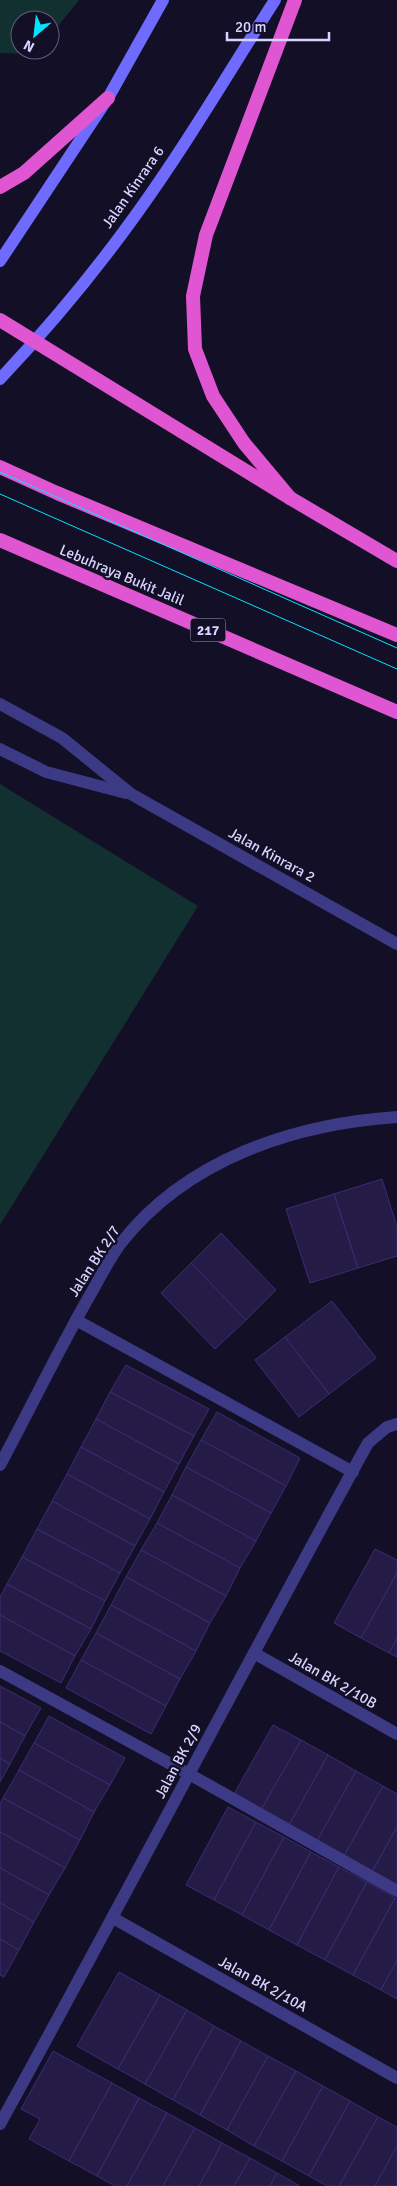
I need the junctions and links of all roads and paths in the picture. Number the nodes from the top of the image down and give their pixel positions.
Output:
1 (163, 0) edge
2 (275, 0) edge
3 (295, 0) edge
4 (108, 98) junction
5 (0, 187) edge
6 (0, 261) edge
7 (0, 320) edge
8 (35, 342) junction
9 (0, 379) edge
10 (0, 468) edge
11 (290, 498) junction
12 (0, 540) edge
13 (397, 561) edge
14 (397, 635) edge
15 (0, 704) edge
16 (397, 712) edge
17 (0, 749) edge
18 (131, 794) junction
19 (397, 944) edge
20 (397, 1117) edge
21 (76, 1320) junction
22 (397, 1424) edge
23 (0, 1465) edge
24 (353, 1472) junction
25 (254, 1653) junction
26 (0, 1671) edge
27 (397, 1734) edge
28 (190, 1774) junction
29 (397, 1892) edge
30 (113, 1918) junction
31 (397, 2078) edge
32 (0, 2124) edge

1 - 4 main road
2 - 8 main road, Jalan Kinrara 6
3 - 11 highway
4 - 5 highway
4 - 6 main road
7 - 8 highway
8 - 9 main road, Jalan Kinrara 6
8 - 11 highway
10 - 14 highway
11 - 13 highway
12 - 16 highway, Lebuhraya Bukit Jalil / 217
15 - 18 street, Jalan Kinrara 2
17 - 18 street, Jalan Kinrara 2
18 - 19 street, Jalan Kinrara 2
20 - 21 street, Jalan BK 2/7
21 - 23 street, Jalan BK 2/7
21 - 24 street
22 - 24 street, Jalan BK 2/9
24 - 25 street, Jalan BK 2/9
25 - 27 street, Jalan BK 2/10B
25 - 28 street, Jalan BK 2/9
26 - 28 street
28 - 29 street
28 - 30 street, Jalan BK 2/9
30 - 31 street, Jalan BK 2/10A
30 - 32 street, Jalan BK 2/9

